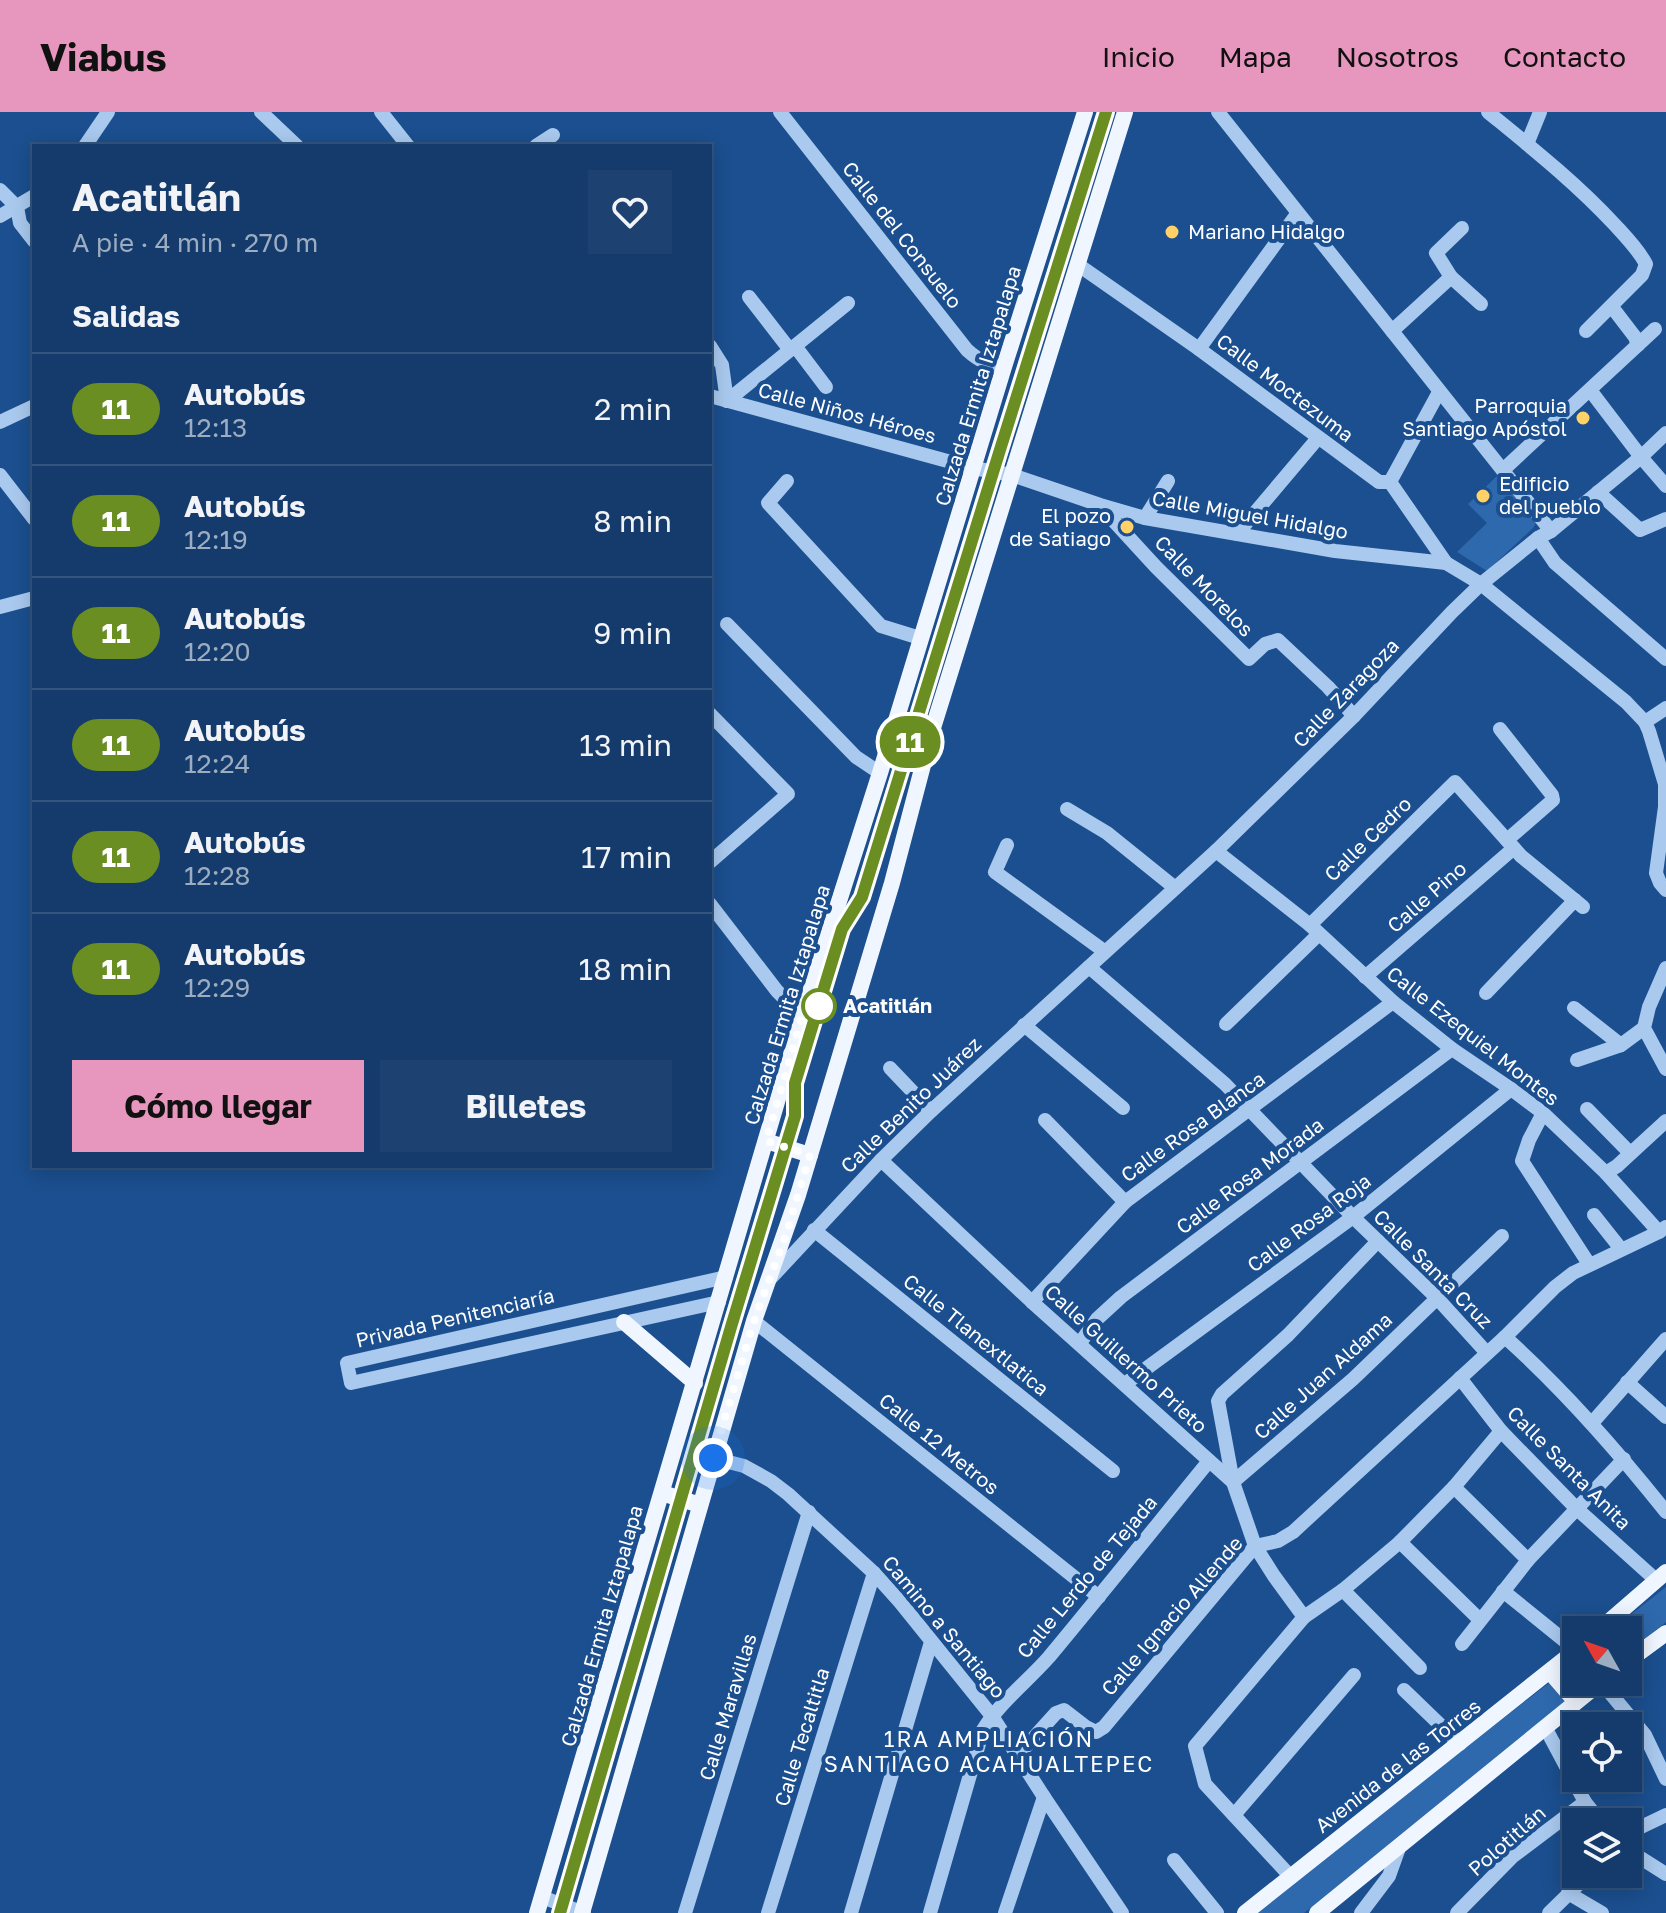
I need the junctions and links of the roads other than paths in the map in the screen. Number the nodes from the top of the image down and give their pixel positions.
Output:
1 (261, 112) edge
2 (381, 112) edge
3 (780, 112) edge
4 (1085, 112) edge
5 (1125, 112) edge
6 (1488, 112) edge
7 (1540, 112) edge
8 (103, 114) edge
9 (1226, 115) edge
10 (553, 135) dead end
11 (86, 144) edge
12 (295, 144) edge
13 (406, 144) edge
14 (539, 144) edge
15 (1527, 144) junction
16 (0, 190) edge
17 (32, 197) edge
18 (17, 207) junction
19 (32, 211) edge
20 (1297, 214) junction
21 (0, 216) edge
22 (1462, 228) dead end
23 (32, 238) edge
24 (1077, 264) junction
25 (1451, 277) junction
26 (749, 297) dead end
27 (848, 303) dead end
28 (1481, 304) dead end
29 (1612, 307) junction
30 (1655, 329) dead end
31 (1392, 331) junction
32 (1586, 331) dead end
33 (1638, 345) junction
34 (792, 348) junction
35 (712, 349) edge
36 (1199, 349) junction
37 (1004, 367) junction
38 (826, 387) dead end
39 (1590, 390) junction
40 (1439, 392) junction
41 (712, 397) edge
42 (727, 401) junction
43 (32, 407) edge
44 (0, 422) edge
45 (1666, 433) edge
46 (1318, 438) junction
47 (1641, 457) junction
48 (973, 468) junction
49 (1503, 470) junction
50 (0, 475) edge
51 (1012, 475) junction
52 (787, 481) dead end
53 (1168, 481) dead end
54 (1390, 482) junction
55 (1666, 486) edge
56 (1598, 492) junction
57 (1100, 505) junction
58 (32, 516) edge
59 (1145, 518) junction
60 (1666, 519) edge
61 (1237, 534) junction
62 (1544, 535) junction
63 (1446, 563) junction
64 (1481, 584) junction
65 (32, 599) edge
66 (0, 607) edge
67 (727, 624) dead end
68 (920, 638) junction
69 (1666, 659) edge
70 (1666, 708) edge
71 (712, 716) edge
72 (1354, 716) junction
73 (1645, 722) junction
74 (1500, 729) dead end
75 (1663, 760) edge
76 (880, 773) junction
77 (1666, 808) edge
78 (1067, 809) dead end
79 (1510, 844) junction
80 (1007, 845) dead end
81 (1216, 851) junction
82 (712, 860) edge
83 (1174, 887) junction
84 (1666, 890) edge
85 (712, 907) edge
86 (1314, 930) junction
87 (1104, 951) junction
88 (1089, 967) junction
89 (1666, 968) edge
90 (1365, 977) junction
91 (1486, 993) dead end
92 (1393, 1002) junction
93 (1574, 1008) dead end
94 (803, 1014) junction
95 (1226, 1024) dead end
96 (1024, 1025) junction
97 (1644, 1028) junction
98 (1621, 1045) junction
99 (1452, 1049) junction
100 (1577, 1060) dead end
101 (890, 1068) dead end
102 (1666, 1069) edge
103 (1511, 1089) junction
104 (1123, 1108) dead end
105 (1587, 1109) dead end
106 (1250, 1110) junction
107 (931, 1111) junction
108 (1543, 1113) junction
109 (1045, 1120) dead end
110 (1663, 1130) edge
111 (766, 1141) junction
112 (1630, 1153) junction
113 (810, 1155) junction
114 (881, 1160) junction
115 (1301, 1164) junction
116 (1606, 1173) junction
117 (1125, 1202) junction
118 (1594, 1215) dead end
119 (1353, 1217) junction
120 (814, 1230) junction
121 (1663, 1230) edge
122 (1502, 1236) dead end
123 (1378, 1241) junction
124 (1621, 1249) junction
125 (1589, 1264) junction
126 (726, 1277) junction
127 (769, 1280) junction
128 (1437, 1298) junction
129 (616, 1302) junction
130 (719, 1302) junction
131 (1032, 1302) junction
132 (754, 1321) junction
133 (624, 1322) junction
134 (1505, 1337) junction
135 (1666, 1339) edge
136 (1080, 1343) junction
137 (1487, 1353) junction
138 (1460, 1378) junction
139 (1627, 1382) junction
140 (695, 1383) junction
141 (1125, 1384) junction
142 (1666, 1417) edge
143 (1592, 1423) junction
144 (1501, 1431) junction
145 (713, 1458) junction
146 (1624, 1459) junction
147 (1209, 1461) junction
148 (1113, 1471) dead end
149 (1233, 1482) junction
150 (1454, 1487) junction
151 (662, 1493) junction
152 (700, 1505) junction
153 (1576, 1508) junction
154 (809, 1512) junction
155 (1666, 1512) edge
156 (1400, 1542) junction
157 (1255, 1546) junction
158 (1528, 1560) junction
159 (874, 1573) junction
160 (1661, 1576) edge
161 (1343, 1590) junction
162 (1503, 1591) junction
163 (1099, 1597) junction
164 (1615, 1616) edge
165 (1304, 1617) junction
166 (1480, 1620) junction
167 (1666, 1633) edge
168 (1562, 1639) edge
169 (931, 1642) junction
170 (1462, 1644) dead end
171 (1642, 1651) edge
172 (1562, 1662) edge
173 (1420, 1668) dead end
174 (1550, 1672) junction
175 (1354, 1675) dead end
176 (1404, 1690) dead end
177 (1584, 1696) edge
178 (1613, 1696) edge
179 (1576, 1702) junction
180 (992, 1716) junction
181 (1545, 1727) junction
182 (1460, 1744) junction
183 (1018, 1755) junction
184 (1666, 1779) edge
185 (1044, 1797) junction
186 (1585, 1802) junction
187 (1590, 1808) edge
188 (1234, 1815) junction
189 (1666, 1815) edge
190 (1642, 1827) edge
191 (1399, 1848) junction
192 (1642, 1859) edge
193 (1174, 1860) dead end
194 (1666, 1874) edge
195 (1291, 1877) junction
196 (1574, 1888) edge
197 (1568, 1893) junction
198 (540, 1905) edge
199 (583, 1913) edge
200 (685, 1913) edge
201 (768, 1913) edge
202 (851, 1913) edge
203 (930, 1913) edge
204 (1005, 1913) edge
205 (1122, 1913) edge
206 (1217, 1913) edge
207 (1245, 1913) edge
208 (1317, 1913) edge
209 (1361, 1913) edge
210 (1457, 1913) edge
211 (1549, 1913) edge
212 (1602, 1913) edge

1 - 12 street
2 - 13 street
3 - 37 street, Calle del Consuelo
4 - 37 main road, Calzada Ermita Iztapalapa
5 - 24 main road
6 - 15 street
7 - 15 street
8 - 11 street
9 - 20 street
10 - 14 street
15 - 29 street
16 - 18 street
17 - 18 street
18 - 19 street
18 - 21 street
18 - 23 street
20 - 31 street
20 - 36 street
22 - 25 street
24 - 36 street, Calle Moctezuma
24 - 51 main road
25 - 28 street
25 - 31 street
26 - 34 street
27 - 34 street
29 - 32 street
29 - 33 street
30 - 33 street
31 - 40 street
33 - 39 street
34 - 38 street
34 - 42 street
35 - 42 street
36 - 46 street, Calle Moctezuma
37 - 48 main road, Calzada Ermita Iztapalapa
39 - 47 street
39 - 49 street
40 - 49 street
40 - 54 street
41 - 42 street, Calle Niños Héroes
42 - 48 street, Calle Niños Héroes
43 - 44 street
45 - 47 street, Calle Zaragoza
46 - 54 street, Calle Moctezuma
46 - 61 street
47 - 55 street
47 - 56 street, Calle Zaragoza
48 - 51 street, Calle Niños Héroes
48 - 68 main road, Calzada Ermita Iztapalapa
49 - 62 street
50 - 58 street
51 - 57 street, Calle Miguel Hidalgo
51 - 113 main road
52 - 68 street
53 - 59 street
54 - 63 street, Calle Moctezuma
56 - 60 street
56 - 62 street, Calle Zaragoza
57 - 59 street, Calle Miguel Hidalgo
57 - 72 street, Calle Morelos
59 - 61 street, Calle Miguel Hidalgo
61 - 63 street, Calle Miguel Hidalgo
62 - 64 street, Calle Zaragoza
62 - 69 street
63 - 64 street, Calle Miguel Hidalgo
64 - 72 street, Calle Zaragoza
64 - 73 street
65 - 66 street
67 - 76 street
68 - 76 main road, Calzada Ermita Iztapalapa
70 - 73 street
71 - 82 street
72 - 81 street, Calle Zaragoza
73 - 75 street
74 - 79 street, Calle Pino
75 - 77 street
76 - 94 main road, Calzada Ermita Iztapalapa
77 - 84 street
78 - 83 street
79 - 86 street, Calle Cedro
79 - 90 street, Calle Pino
79 - 91 street
80 - 87 street
81 - 83 street, Calle Zaragoza
81 - 86 street, Calle Ezequiel Montes
83 - 87 street, Calle Zaragoza
85 - 94 street
86 - 90 street, Calle Ezequiel Montes
86 - 95 street, Calle Cedro
87 - 88 street, Calle Zaragoza
88 - 96 street, Calle Benito Juárez
88 - 106 street, Calle Santa Cruz
89 - 97 street
90 - 92 street, Calle Ezequiel Montes
92 - 99 street, Calle Ezequiel Montes
92 - 106 street, Calle Rosa Blanca
93 - 98 street
94 - 111 main road, Calzada Ermita Iztapalapa
96 - 104 street
96 - 107 street, Calle Benito Juárez
97 - 98 street
97 - 102 street
98 - 100 street
99 - 103 street, Calle Ezequiel Montes
99 - 115 street, Calle Rosa Morada
101 - 107 street
103 - 108 street, Calle Ezequiel Montes
103 - 119 street, Calle Rosa Roja
105 - 112 street
106 - 115 street, Calle Santa Cruz
106 - 117 street, Calle Rosa Blanca
107 - 114 street, Calle Benito Juárez
108 - 116 street, Calle Ezequiel Montes
108 - 125 street
109 - 117 street
110 - 112 street
111 - 113 main road
111 - 126 main road, Calzada Ermita Iztapalapa
112 - 116 street
113 - 127 main road
114 - 120 street, Calle Benito Juárez
114 - 131 street, Calle Guillermo Prieto
115 - 119 street, Calle Santa Cruz
115 - 136 street, Calle Rosa Morada
116 - 121 street, Calle Ezequiel Montes
117 - 131 street, Calle Rosa Blanca
118 - 124 street
119 - 123 street, Calle Santa Cruz
119 - 141 street, Calle Rosa Roja
120 - 127 street, Calle Benito Juárez
120 - 148 street, Calle Tlanextlatica
121 - 124 street, Calle Ignacio Allende
122 - 128 street, Calle Juan Aldama
123 - 128 street, Calle Santa Cruz
123 - 149 street
124 - 125 street, Calle Ignacio Allende
125 - 134 street, Calle Ignacio Allende
126 - 129 street, Privada Penitenciaría
126 - 130 main road, Calzada Ermita Iztapalapa
127 - 132 main road
128 - 137 street, Calle Santa Cruz
128 - 149 street, Calle Juan Aldama
129 - 133 street
129 - 133 street, Privada Penitenciaría
130 - 133 street, Privada Penitenciaría
130 - 140 main road, Calzada Ermita Iztapalapa
131 - 136 street, Calle Guillermo Prieto
132 - 145 main road
132 - 163 street, Calle 12 Metros
133 - 140 main road
134 - 137 street, Calle Ignacio Allende
134 - 143 street, Calle Santa Cruz
135 - 139 street
136 - 141 street, Calle Guillermo Prieto
137 - 138 street, Calle Ignacio Allende
138 - 144 street, Calle Santa Anita
138 - 157 street, Calle Ignacio Allende
139 - 142 street
139 - 143 street
140 - 151 main road, Calzada Ermita Iztapalapa
141 - 147 street, Calle Guillermo Prieto
143 - 146 street, Calle Santa Cruz
144 - 150 street
144 - 153 street, Calle Santa Anita
145 - 152 main road
145 - 154 street, Camino a Santiago
146 - 153 street
146 - 155 street, Calle Santa Cruz
147 - 149 street, Calle Guillermo Prieto
147 - 163 street, Calle Lerdo de Tejada
149 - 157 street, Calle Guillermo Prieto
150 - 156 street
150 - 158 street
151 - 152 main road
151 - 198 main road, Calzada Ermita Iztapalapa
152 - 199 main road
153 - 158 street
153 - 160 street, Calle Santa Anita
154 - 159 street, Camino a Santiago
154 - 200 street, Calle Maravillas
156 - 161 street
156 - 166 street
157 - 165 street, Calle Guillermo Prieto
157 - 183 street, Calle Ignacio Allende
158 - 162 street
159 - 169 street, Camino a Santiago
159 - 201 street, Calle Tecaltitla
160 - 164 main road
161 - 165 street
161 - 173 street
162 - 166 street
162 - 168 street
163 - 180 street, Calle Lerdo de Tejada
165 - 188 street
166 - 170 street
167 - 171 main road
169 - 180 street, Camino a Santiago
169 - 202 street
172 - 174 main road, Avenida de las Torres
174 - 179 main road
174 - 182 main road, Avenida de las Torres
175 - 188 street
176 - 182 street
177 - 179 main road
178 - 184 street
179 - 181 main road
180 - 183 street, Camino a Santiago
180 - 203 street
181 - 186 street
181 - 191 main road
182 - 195 main road, Avenida de las Torres
183 - 185 street, Camino a Santiago
185 - 204 street
185 - 205 street, Camino a Santiago
186 - 187 street
186 - 210 street, Polotitlán
188 - 195 street
189 - 190 street
191 - 208 main road
191 - 209 street
192 - 194 street
193 - 206 street
195 - 207 main road, Avenida de las Torres
196 - 197 street
197 - 211 street
197 - 212 street
198 - 199 street

